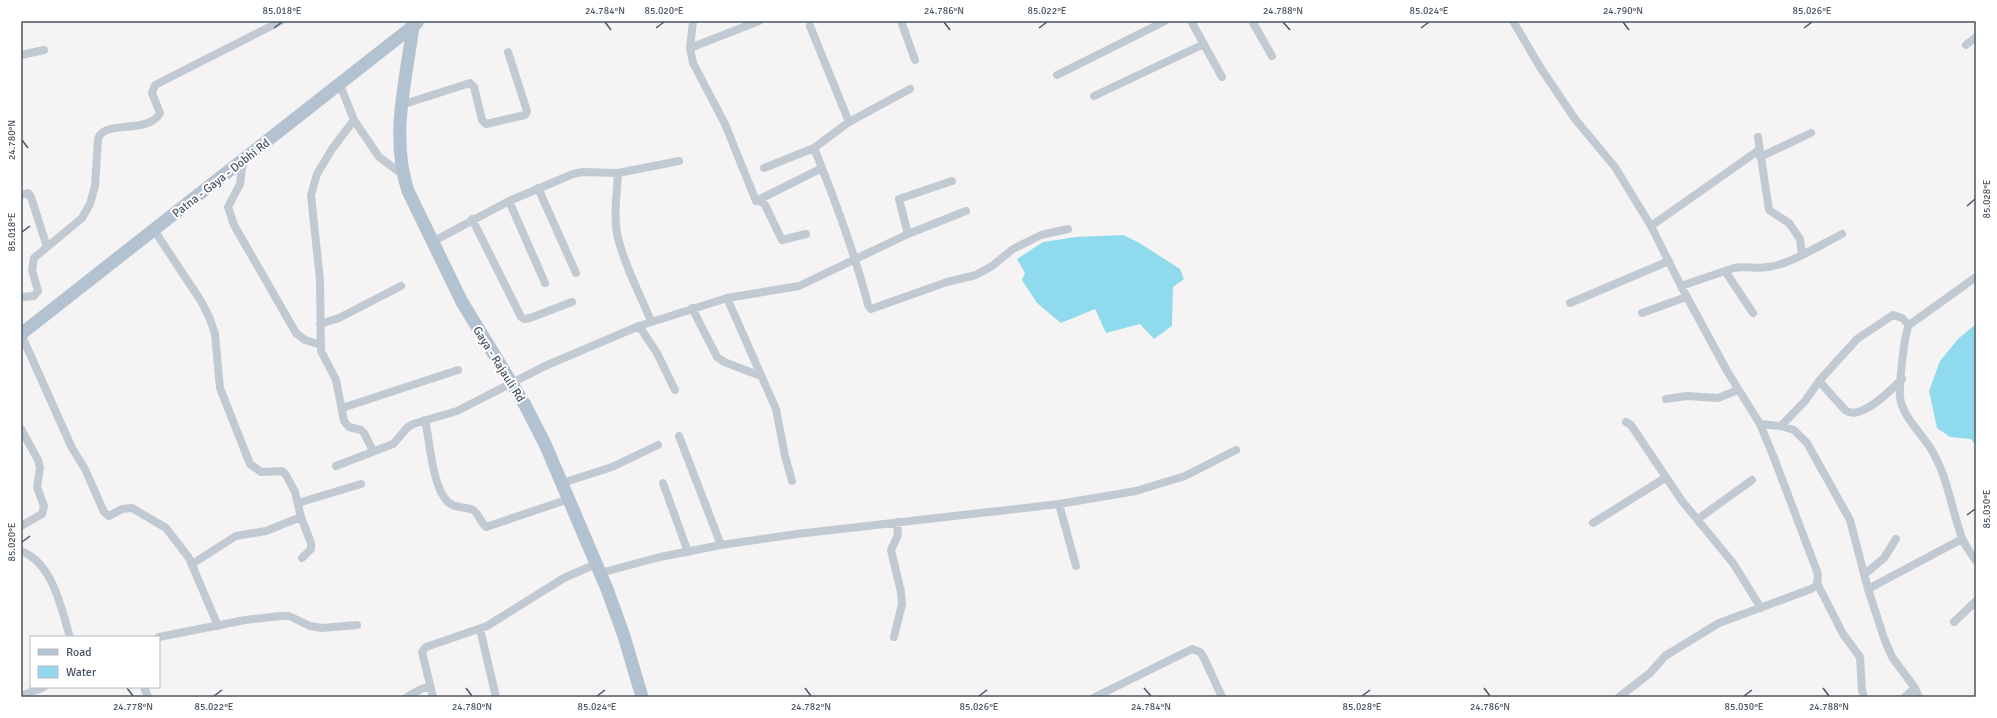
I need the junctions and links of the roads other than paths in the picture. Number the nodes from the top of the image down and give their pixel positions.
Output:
1 (281, 21) edge
2 (693, 21) edge
3 (759, 21) edge
4 (901, 21) edge
5 (1166, 21) edge
6 (1191, 21) edge
7 (1252, 21) edge
8 (1513, 21) edge
9 (415, 23) edge
10 (810, 26) dead end
11 (1976, 37) edge
12 (1204, 44) junction
13 (1966, 45) dead end
14 (690, 48) junction
15 (44, 50) dead end
16 (508, 52) dead end
17 (21, 55) edge
18 (1272, 56) dead end
19 (914, 60) dead end
20 (1057, 75) dead end
21 (1222, 77) dead end
22 (340, 85) junction
23 (910, 89) dead end
24 (1094, 96) dead end
25 (400, 105) junction
26 (354, 120) junction
27 (849, 122) junction
28 (1810, 133) dead end
29 (1758, 137) dead end
30 (814, 148) junction
31 (1759, 153) junction
32 (679, 160) dead end
33 (243, 161) junction
34 (764, 168) dead end
35 (822, 168) junction
36 (618, 173) junction
37 (402, 174) junction
38 (952, 181) dead end
39 (538, 188) junction
40 (21, 195) edge
41 (509, 201) junction
42 (758, 201) junction
43 (966, 210) dead end
44 (472, 219) junction
45 (1651, 226) junction
46 (1068, 229) dead end
47 (154, 230) junction
48 (806, 234) dead end
49 (908, 234) junction
50 (1842, 234) dead end
51 (432, 242) junction
52 (47, 247) junction
53 (1802, 254) junction
54 (857, 259) junction
55 (1669, 262) junction
56 (1725, 271) junction
57 (576, 272) dead end
58 (1976, 277) edge
59 (545, 283) dead end
60 (401, 286) dead end
61 (1680, 286) junction
62 (21, 297) edge
63 (1686, 297) junction
64 (727, 298) junction
65 (572, 302) dead end
66 (1570, 302) dead end
67 (692, 308) junction
68 (1753, 313) dead end
69 (1642, 314) dead end
70 (651, 322) junction
71 (320, 324) junction
72 (1909, 325) junction
73 (639, 326) junction
74 (22, 332) edge
75 (321, 345) junction
76 (458, 370) dead end
77 (761, 376) junction
78 (1902, 379) junction
79 (1819, 381) junction
80 (512, 384) junction
81 (675, 390) dead end
82 (1738, 390) junction
83 (1666, 399) dead end
84 (342, 408) junction
85 (425, 420) junction
86 (1626, 422) dead end
87 (1760, 424) junction
88 (1781, 426) junction
89 (21, 429) edge
90 (679, 436) dead end
91 (658, 445) dead end
92 (1236, 450) dead end
93 (373, 452) junction
94 (336, 466) dead end
95 (1665, 478) junction
96 (1752, 480) dead end
97 (792, 481) dead end
98 (562, 483) junction
99 (663, 483) dead end
100 (361, 484) dead end
101 (569, 499) junction
102 (298, 503) junction
103 (1059, 504) junction
104 (301, 517) junction
105 (1698, 519) junction
106 (897, 522) junction
107 (1593, 524) dead end
108 (21, 526) edge
109 (1896, 539) dead end
110 (1962, 539) junction
111 (722, 545) junction
112 (21, 551) edge
113 (688, 552) junction
114 (302, 558) dead end
115 (1976, 561) edge
116 (192, 564) junction
117 (1076, 566) dead end
118 (598, 569) junction
119 (1865, 574) junction
120 (1818, 583) junction
121 (1868, 589) junction
122 (1976, 601) edge
123 (1761, 608) junction
124 (1954, 622) dead end
125 (357, 625) dead end
126 (218, 626) junction
127 (480, 630) junction
128 (70, 636) edge
129 (160, 637) edge
130 (894, 637) dead end
131 (430, 686) junction
132 (41, 688) edge
133 (1915, 688) junction
134 (21, 696) edge
135 (407, 697) edge
136 (433, 697) edge
137 (496, 697) edge
138 (642, 697) edge
139 (1095, 697) edge
140 (1222, 697) edge
141 (1619, 697) edge
142 (1864, 697) edge
143 (1905, 697) edge
144 (1919, 697) edge

1 - 52 street
2 - 14 street
3 - 14 street
4 - 19 street
5 - 20 street
6 - 12 street
7 - 18 street
8 - 45 street
9 - 22 main road, Patna - Gaya - Dobhi Rd
9 - 25 main road, Gaya - Rajauli Rd
10 - 27 street
11 - 13 street
12 - 21 street
12 - 24 street
14 - 42 street
15 - 17 street
16 - 25 street
22 - 26 street
22 - 33 main road, Patna - Gaya - Dobhi Rd
23 - 27 street
25 - 37 main road, Gaya - Rajauli Rd
26 - 37 street
26 - 71 street
27 - 30 street
28 - 31 street
29 - 31 street
30 - 34 street
30 - 35 street
31 - 45 street
31 - 53 street
32 - 36 street
33 - 47 main road, Patna - Gaya - Dobhi Rd
33 - 75 street
35 - 42 street
35 - 54 street
36 - 39 street
36 - 70 street
37 - 51 main road, Gaya - Rajauli Rd
38 - 49 street
39 - 41 street
39 - 57 street
40 - 52 street
41 - 44 street
41 - 59 street
42 - 48 street
43 - 49 street
44 - 51 street
44 - 65 street
45 - 55 street
46 - 54 street
47 - 74 main road, Patna - Gaya - Dobhi Rd
47 - 102 street
49 - 54 street
50 - 53 street
51 - 80 main road, Gaya - Rajauli Rd
52 - 62 street
53 - 56 street
54 - 64 street
55 - 61 street
55 - 66 street
56 - 61 street
56 - 68 street
58 - 72 street
60 - 71 street
61 - 63 street
63 - 69 street
63 - 82 street
64 - 67 street
64 - 77 street
67 - 70 street
67 - 77 street
70 - 73 street
71 - 75 street
72 - 78 street
72 - 79 street
73 - 80 street
73 - 81 street
74 - 116 street
75 - 84 street
76 - 84 street
77 - 97 street
78 - 79 street
78 - 110 street
79 - 88 street
80 - 85 street
80 - 98 main road, Gaya - Rajauli Rd
82 - 83 street
82 - 87 street
84 - 93 street
85 - 93 street
85 - 101 street
86 - 95 street
87 - 88 street
87 - 120 street
88 - 119 street
89 - 108 street
90 - 111 street
91 - 98 street
92 - 103 street
93 - 94 street
95 - 105 street
95 - 107 street
96 - 105 street
98 - 101 main road, Gaya - Rajauli Rd
99 - 113 street
100 - 102 street
101 - 118 main road, Gaya - Rajauli Rd
102 - 104 street
103 - 106 street
103 - 117 street
104 - 114 street
104 - 116 street
105 - 123 street
106 - 111 street
106 - 130 street
109 - 119 street
110 - 115 street
110 - 121 street
111 - 113 street
112 - 128 street
113 - 118 street
116 - 126 street
118 - 127 street
118 - 138 main road, Gaya - Rajauli Rd
119 - 121 street
120 - 123 street
120 - 142 street
121 - 133 street
122 - 124 street
123 - 141 street
125 - 126 street
126 - 129 street
127 - 131 street
127 - 137 street
131 - 135 street
131 - 136 street
132 - 134 street
133 - 143 street
133 - 144 street
139 - 140 street

